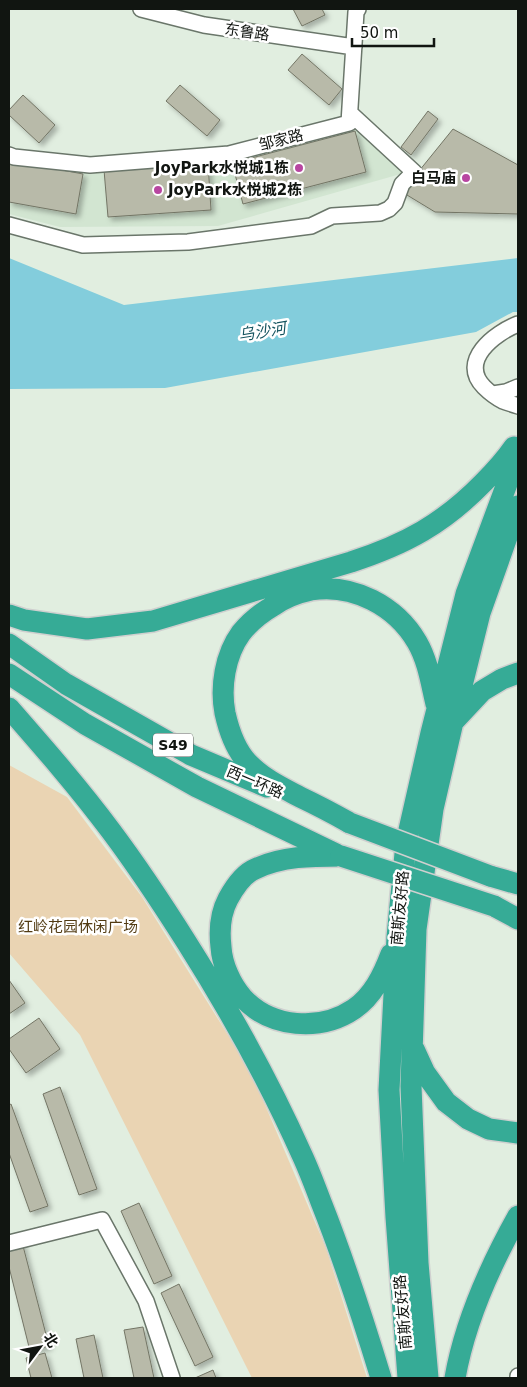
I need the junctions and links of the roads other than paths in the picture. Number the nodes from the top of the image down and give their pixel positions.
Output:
1 (141, 9) edge
2 (358, 9) edge
3 (354, 47) junction
4 (350, 113) junction
5 (9, 155) edge
6 (9, 225) edge
7 (518, 324) edge
8 (518, 387) edge
9 (493, 394) junction
10 (518, 406) edge
11 (518, 440) edge
12 (518, 454) edge
13 (518, 506) edge
14 (9, 615) edge
15 (9, 644) edge
16 (518, 673) edge
17 (9, 674) edge
18 (9, 708) edge
19 (445, 715) junction
20 (350, 823) junction
21 (341, 856) junction
22 (490, 876) junction
23 (518, 879) edge
24 (518, 884) edge
25 (494, 906) junction
26 (518, 912) edge
27 (518, 919) edge
28 (397, 937) junction
29 (412, 1046) junction
30 (518, 1133) edge
31 (518, 1216) edge
32 (9, 1243) edge
33 (172, 1378) edge
34 (381, 1378) edge
35 (408, 1378) edge
36 (428, 1378) edge
37 (455, 1378) edge

1 - 3 street, 东鲁路
2 - 3 street
3 - 4 street
4 - 5 street, 邹家路
4 - 6 street
7 - 9 street
8 - 9 street
9 - 10 street
11 - 14 highway
12 - 19 highway, 南斯友好路
13 - 19 highway, 南斯友好路
15 - 20 highway, 西一环路 / S49
16 - 19 highway
17 - 21 highway, 西一环路 / S49
18 - 34 highway
19 - 20 highway
19 - 28 highway, 南斯友好路
19 - 29 highway, 南斯友好路
20 - 22 highway, 西一环路 / S49, bridge
21 - 25 highway, 西一环路 / S49, bridge
21 - 28 highway
22 - 23 highway
22 - 24 highway, 西一环路 / S49
25 - 26 highway, 西一环路 / S49
25 - 27 highway
28 - 35 highway, 南斯友好路
29 - 30 highway
29 - 36 highway, 南斯友好路
31 - 37 highway
32 - 33 street

